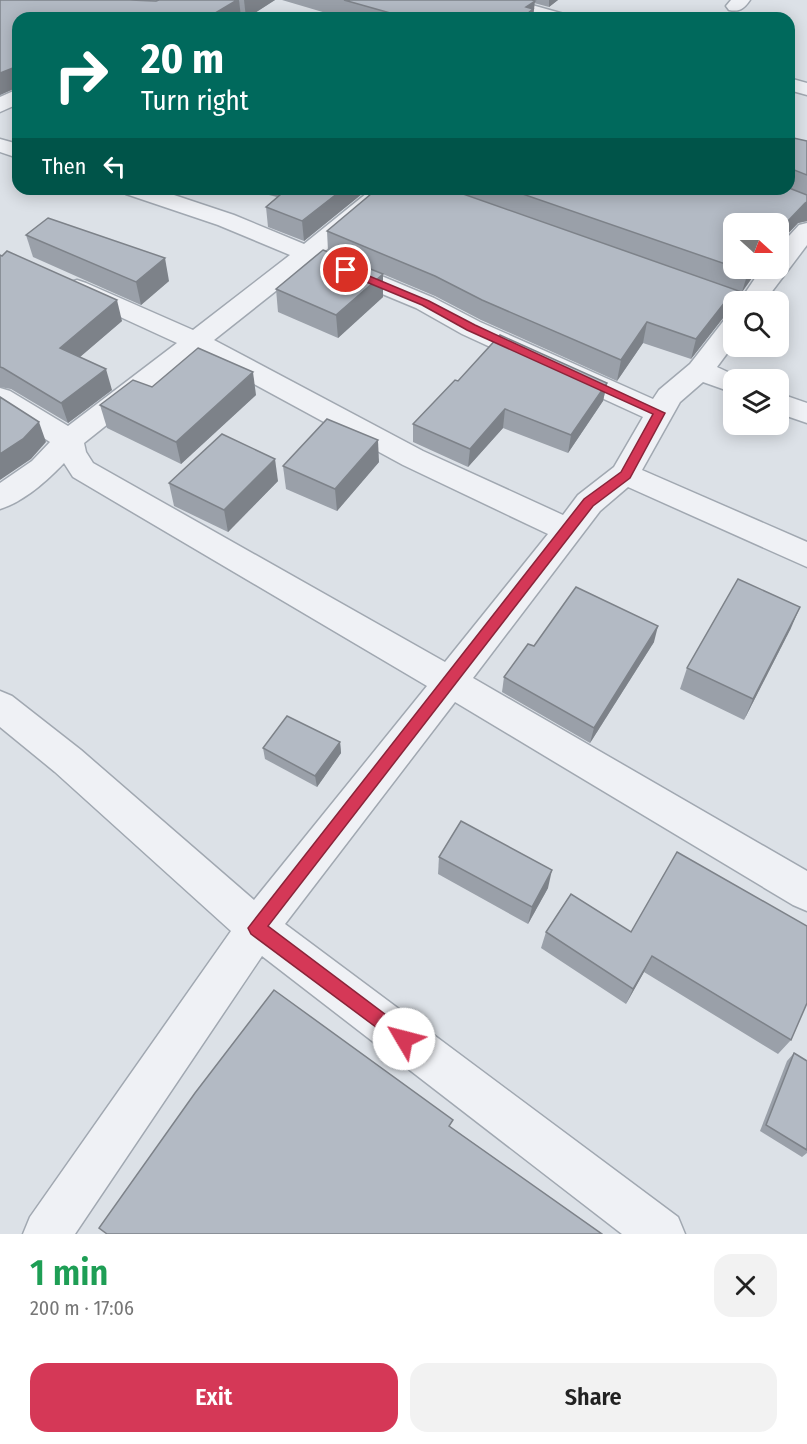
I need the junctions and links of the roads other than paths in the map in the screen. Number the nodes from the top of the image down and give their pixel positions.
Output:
1 (494, 0) edge
2 (536, 12) edge
3 (152, 195) edge
4 (379, 195) edge
5 (807, 231) edge
6 (789, 252) edge
7 (306, 254) junction
8 (789, 268) edge
9 (807, 272) edge
10 (50, 276) edge
11 (723, 325) edge
12 (195, 341) junction
13 (700, 370) junction
14 (723, 379) edge
15 (0, 397) edge
16 (789, 407) edge
17 (660, 413) junction
18 (807, 414) edge
19 (69, 440) junction
20 (626, 474) junction
21 (0, 498) edge
22 (568, 530) junction
23 (807, 555) edge
24 (450, 682) junction
25 (0, 706) edge
26 (807, 892) edge
27 (257, 928) junction
28 (47, 1234) edge
29 (661, 1234) edge

1 - 2 street
3 - 7 street
4 - 7 street
5 - 6 street
7 - 12 street
7 - 17 street
8 - 9 street
10 - 12 street
11 - 13 street
12 - 19 street
12 - 22 street
13 - 14 street
13 - 17 street
15 - 19 street
16 - 18 street
17 - 20 street
19 - 21 street
19 - 24 street
20 - 22 street
20 - 23 street
22 - 24 street
24 - 26 street
24 - 27 street
25 - 27 street
27 - 28 street
27 - 29 street

